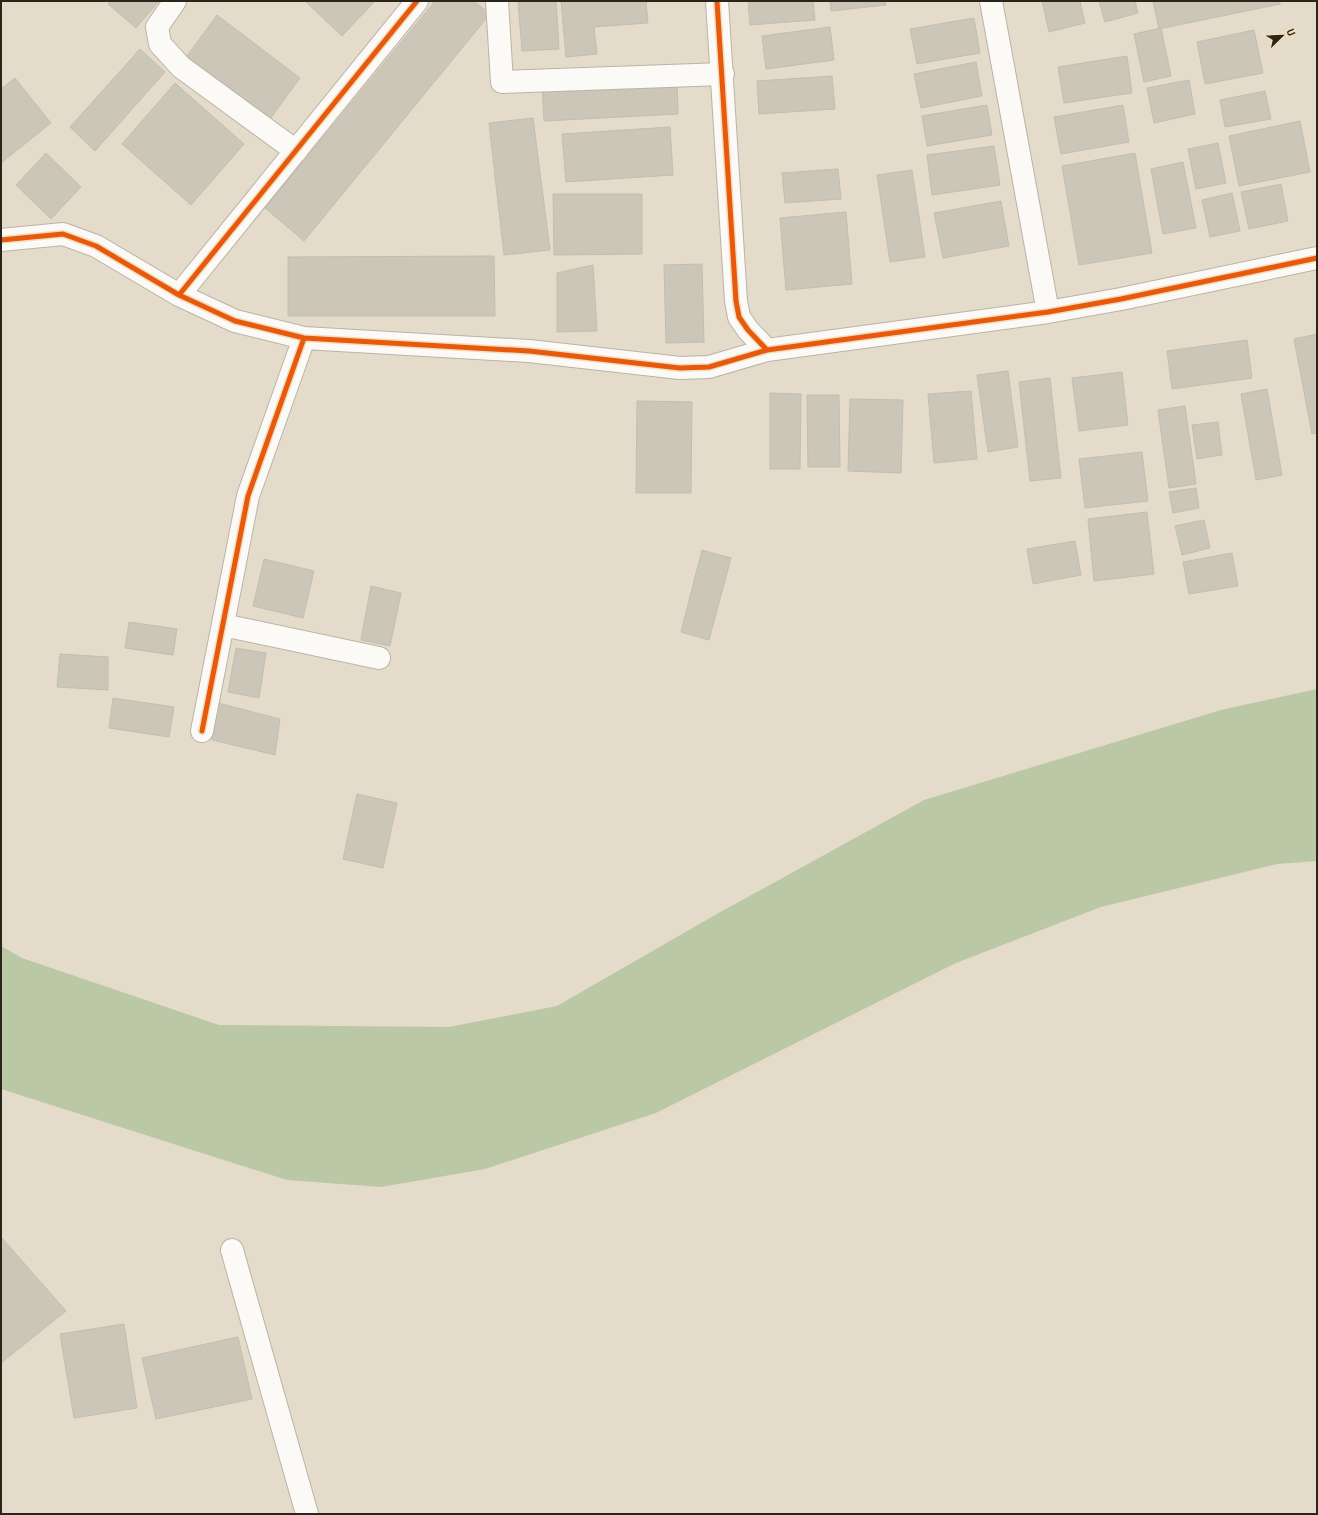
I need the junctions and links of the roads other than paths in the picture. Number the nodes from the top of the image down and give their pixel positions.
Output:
1 (175, 1) edge
2 (417, 1) edge
3 (497, 1) edge
4 (718, 1) edge
5 (991, 1) edge
6 (723, 74) junction
7 (296, 151) junction
8 (1, 240) edge
9 (1317, 258) edge
10 (179, 295) junction
11 (1048, 312) junction
12 (304, 338) junction
13 (767, 350) junction
14 (223, 625) junction
15 (379, 658) dead end
16 (202, 731) dead end
17 (232, 1250) dead end
18 (307, 1514) edge

1 - 7 street
2 - 7 street
3 - 6 street
4 - 6 street
5 - 11 street
6 - 13 street
7 - 10 street
8 - 10 street
9 - 11 street
10 - 12 street
11 - 13 street
12 - 13 street
12 - 14 street
14 - 15 street
14 - 16 street
17 - 18 street

